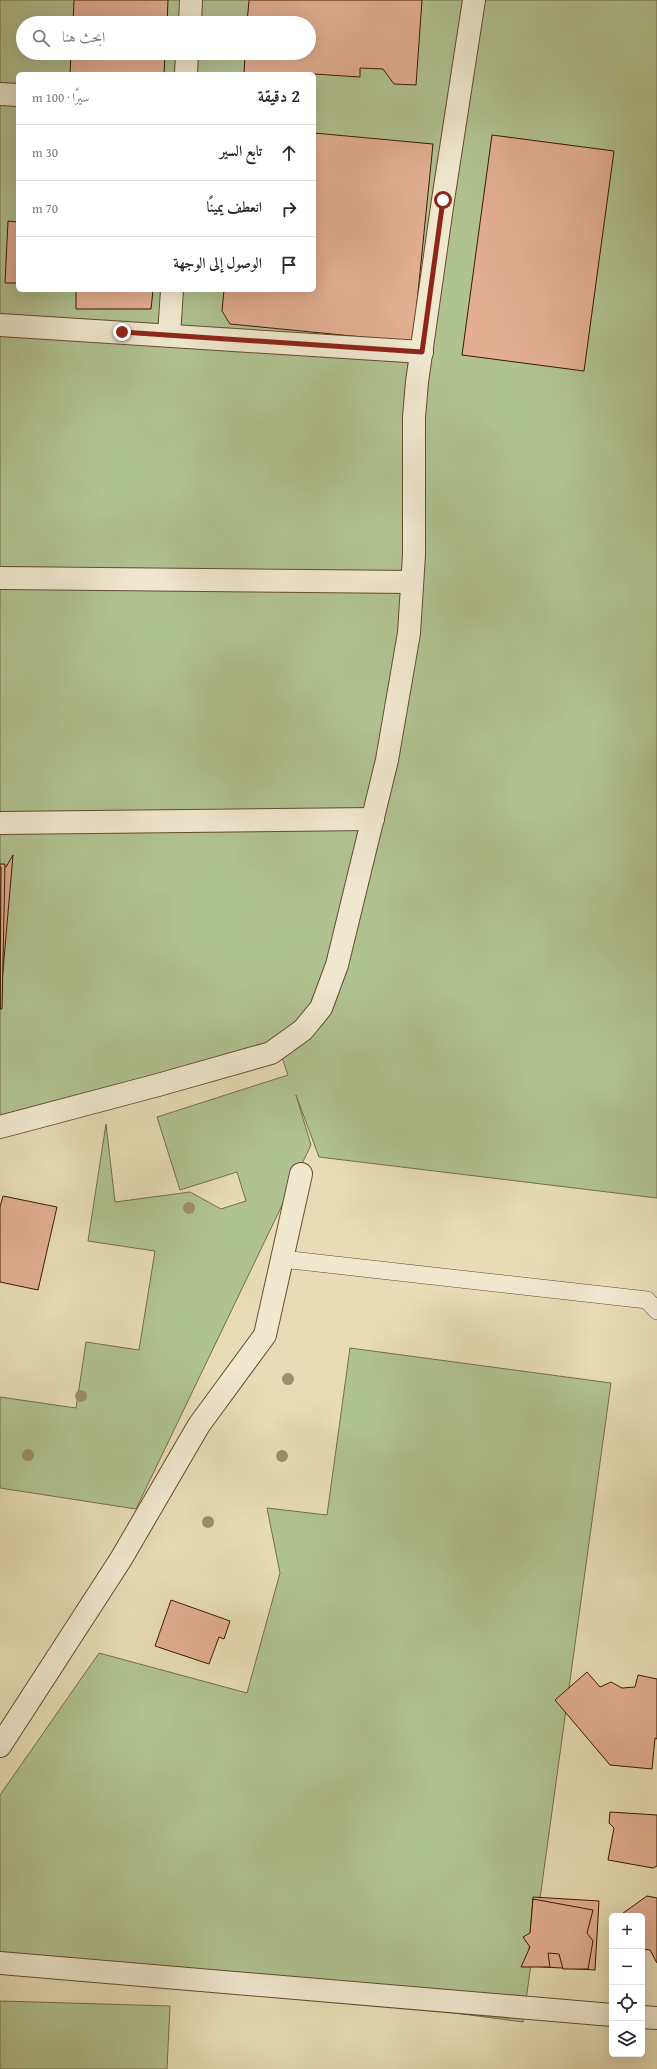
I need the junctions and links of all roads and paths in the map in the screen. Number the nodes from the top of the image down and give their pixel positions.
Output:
1 (191, 0) edge
2 (474, 0) edge
3 (190, 16) edge
4 (187, 60) edge
5 (186, 72) edge
6 (0, 94) edge
7 (16, 95) edge
8 (172, 292) edge
9 (0, 325) edge
10 (169, 335) junction
11 (422, 352) junction
12 (0, 578) edge
13 (412, 582) junction
14 (373, 819) junction
15 (0, 823) edge
16 (0, 1126) edge
17 (301, 1174) dead end
18 (282, 1259) junction
19 (657, 1311) edge
20 (0, 1746) edge
21 (0, 1963) edge
22 (609, 2014) edge
23 (645, 2017) edge
24 (657, 2018) edge

1 - 3 street
2 - 11 street
4 - 5 street
6 - 7 street
8 - 10 street
9 - 10 street
10 - 11 street
11 - 13 street
12 - 13 street
13 - 14 street
14 - 15 street
14 - 16 street
17 - 18 street
18 - 19 lane
18 - 20 street
21 - 22 street
23 - 24 street

